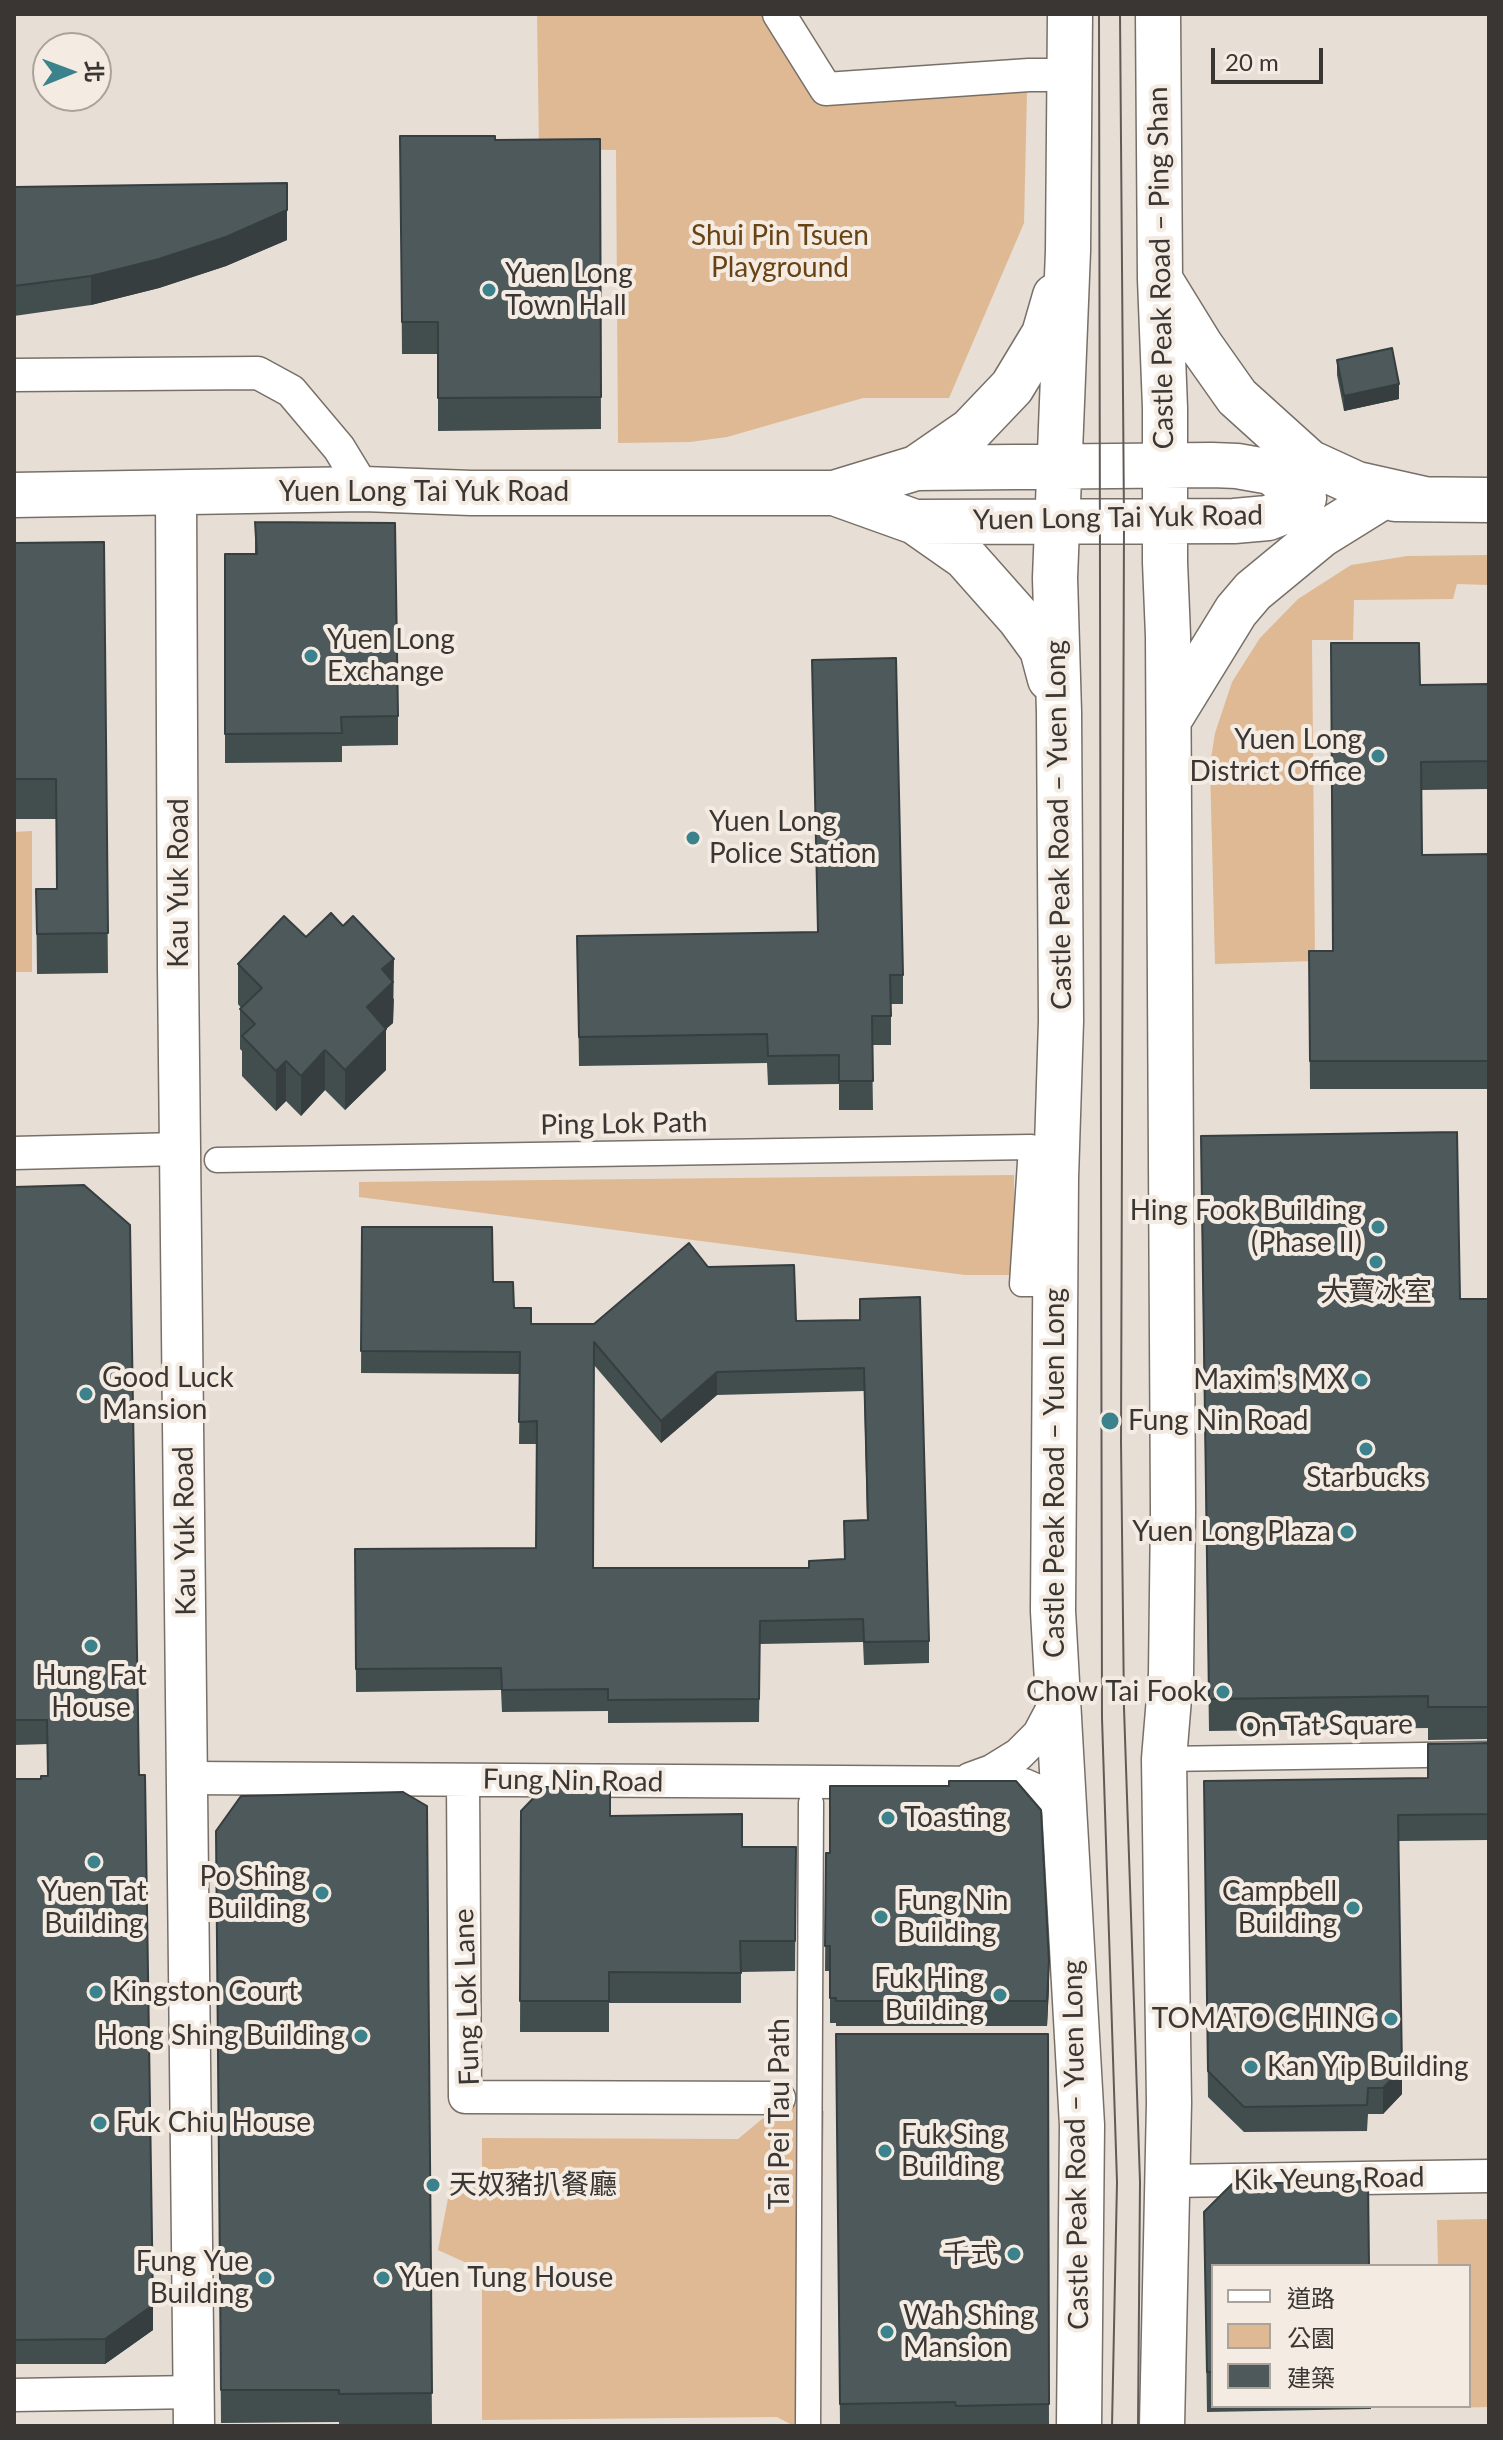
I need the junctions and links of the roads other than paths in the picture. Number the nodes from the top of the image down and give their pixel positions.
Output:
1 (779, 14) edge
2 (1070, 14) edge
3 (1158, 14) edge
4 (1070, 75) junction
5 (1068, 251) junction
6 (1160, 279) junction
7 (14, 375) edge
8 (1165, 466) junction
9 (1058, 467) junction
10 (916, 468) junction
11 (364, 489) junction
12 (176, 493) junction
13 (834, 493) junction
14 (14, 495) edge
15 (1304, 498) junction
16 (1379, 499) junction
17 (1424, 499) junction
18 (1489, 500) edge
19 (1057, 520) junction
20 (1165, 521) junction
21 (915, 522) junction
22 (1059, 712) junction
23 (1169, 720) junction
24 (1031, 1147) joint
25 (14, 1153) edge
26 (199, 1154) junction
27 (1039, 1284) junction
28 (1057, 1700) junction
29 (1489, 1754) edge
30 (1164, 1759) junction
31 (188, 1778) junction
32 (463, 1780) junction
33 (959, 1783) junction
34 (811, 1803) dead end
35 (1064, 1809) junction
36 (779, 2098) dead end
37 (1489, 2176) edge
38 (1169, 2181) junction
39 (14, 2395) edge
40 (194, 2409) edge
41 (808, 2426) edge
42 (1079, 2426) edge
43 (1162, 2426) edge

1 - 4 street
2 - 4 main road
3 - 6 main road, Castle Peak Road – Ping Shan
4 - 5 main road
5 - 9 main road
5 - 10 main road
6 - 8 main road, Castle Peak Road – Ping Shan
6 - 17 main road
7 - 11 street
8 - 9 main road, Yuen Long Tai Yuk Road
8 - 15 main road, Yuen Long Tai Yuk Road
8 - 20 main road, Castle Peak Road – Ping Shan
9 - 10 main road, Yuen Long Tai Yuk Road
9 - 19 main road
10 - 13 main road, Yuen Long Tai Yuk Road
11 - 12 main road, Yuen Long Tai Yuk Road
11 - 13 main road, Yuen Long Tai Yuk Road
12 - 14 main road, Yuen Long Tai Yuk Road
12 - 26 street, Kau Yuk Road
13 - 21 main road, Yuen Long Tai Yuk Road
15 - 16 main road
15 - 20 main road, Yuen Long Tai Yuk Road
16 - 17 main road
16 - 23 main road
17 - 18 main road
19 - 20 main road, Yuen Long Tai Yuk Road
19 - 21 main road, Yuen Long Tai Yuk Road
19 - 22 main road, Castle Peak Road – Yuen Long
20 - 23 main road
21 - 22 main road
22 - 27 main road, Castle Peak Road – Yuen Long
23 - 30 main road
24 - 26 street, Ping Lok Path
24 - 27 street, Castle Peak Road – Yuen Long
25 - 26 street
26 - 31 street, Kau Yuk Road
27 - 28 main road, Castle Peak Road – Yuen Long
28 - 33 street, Fung Nin Road
28 - 35 main road, Castle Peak Road – Yuen Long
29 - 30 street, On Tat Square
30 - 38 main road
31 - 32 street, Fung Nin Road
31 - 40 street, Kau Yuk Road
32 - 33 street, Fung Nin Road
32 - 36 street, Fung Lok Lane
33 - 35 street, Fung Nin Road
34 - 41 street, Tai Pei Tau Path
35 - 42 main road, Castle Peak Road – Yuen Long
37 - 38 street, Kik Yeung Road
38 - 43 main road
39 - 40 street

